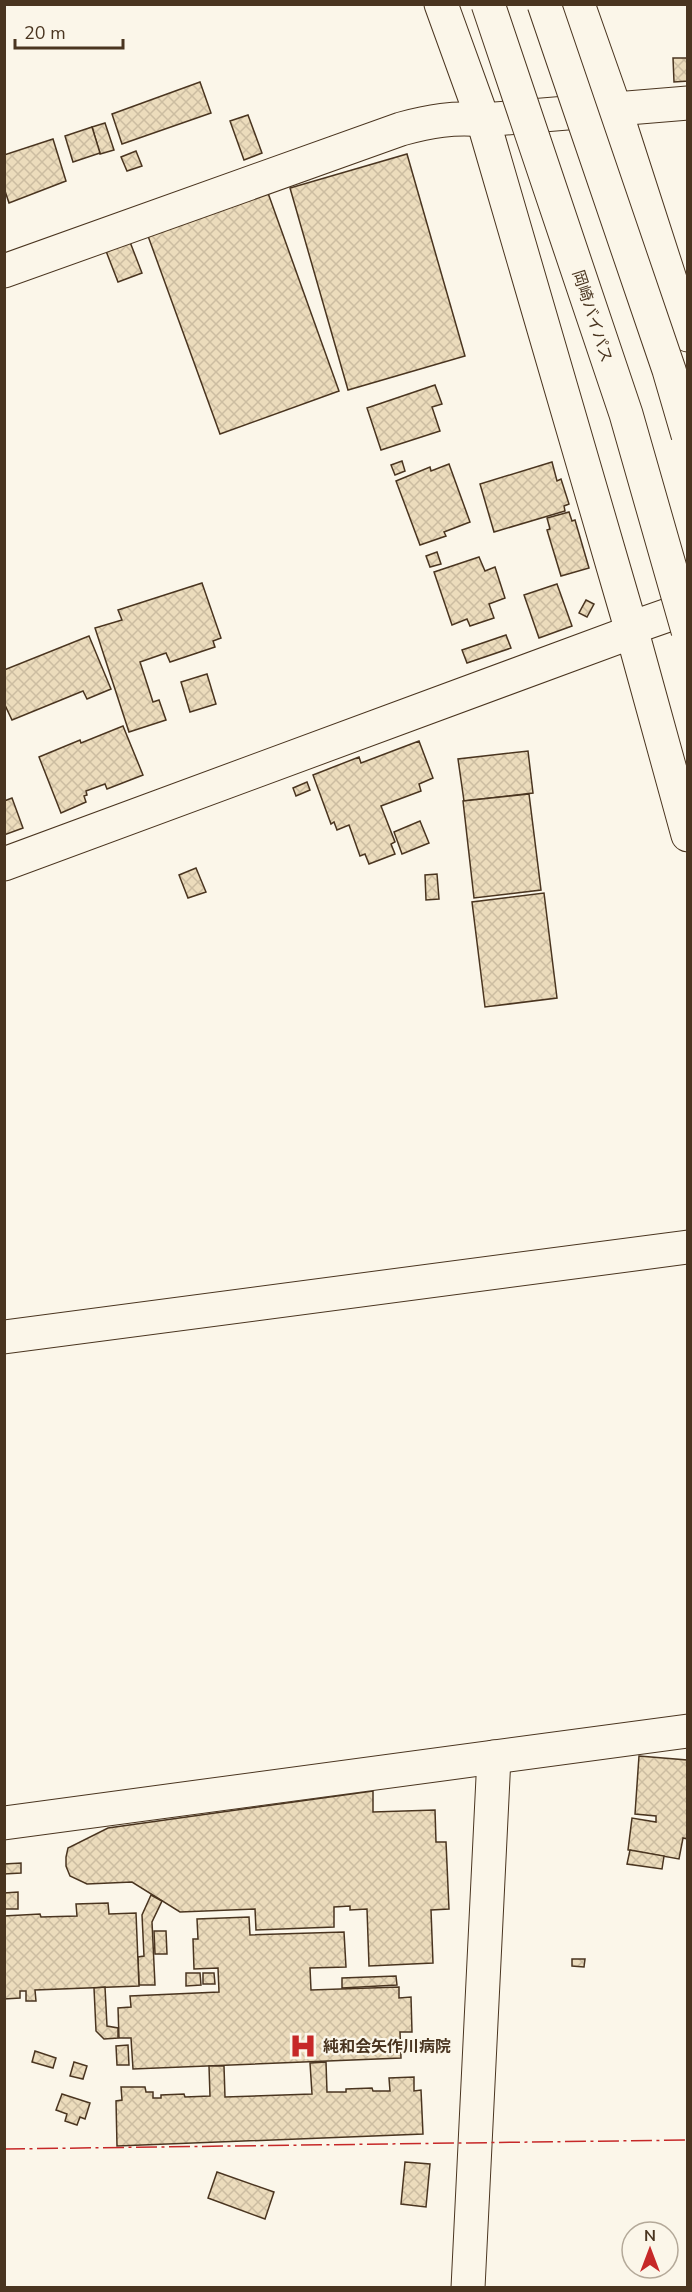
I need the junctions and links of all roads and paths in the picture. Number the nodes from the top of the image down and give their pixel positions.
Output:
1 (441, 4) edge
2 (488, 4) edge
3 (544, 4) edge
4 (578, 4) edge
5 (687, 104) edge
6 (615, 108) junction
7 (483, 120) junction
8 (4, 272) edge
9 (687, 335) edge
10 (687, 435) edge
11 (687, 608) edge
12 (630, 628) junction
13 (687, 631) edge
14 (687, 835) edge
15 (4, 864) edge
16 (687, 1247) edge
17 (4, 1337) edge
18 (687, 1731) edge
19 (494, 1757) junction
20 (4, 1823) edge
21 (468, 2288) edge

1 - 7 main road
2 - 13 main road, 岡崎バイパス, bridge
3 - 10 main road, bridge
4 - 6 main road
5 - 6 main road
6 - 7 main road
6 - 9 main road
7 - 8 main road
7 - 12 main road
11 - 12 main road
12 - 14 main road
12 - 15 main road
16 - 17 main road
18 - 19 main road
19 - 20 main road
19 - 21 main road

